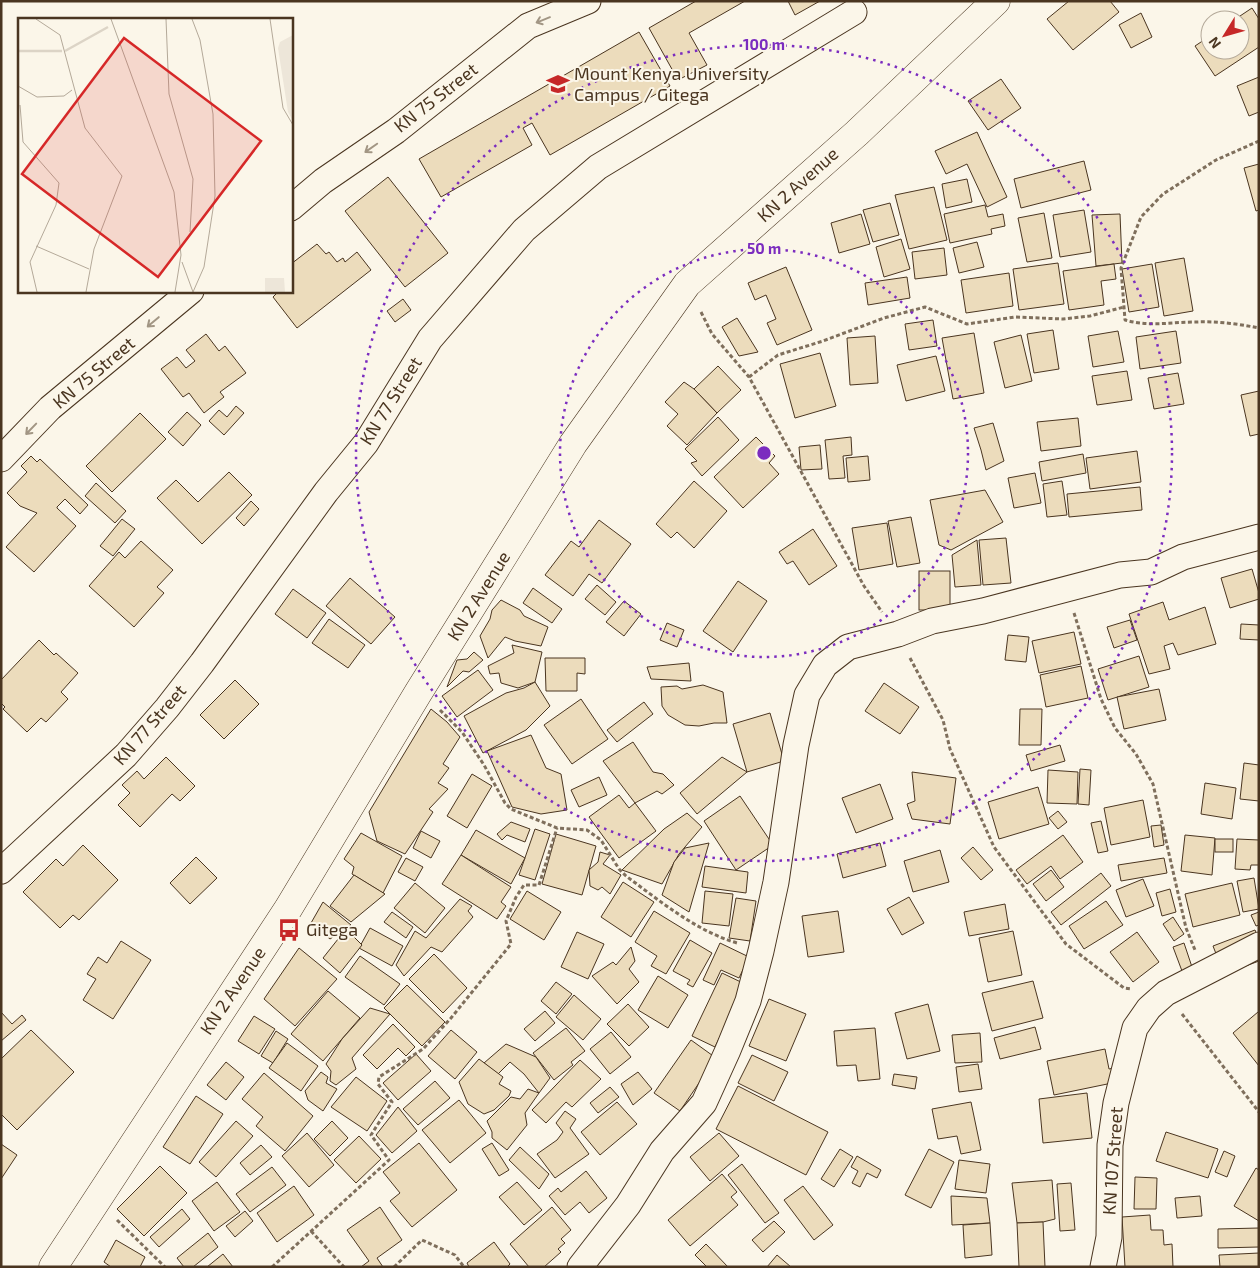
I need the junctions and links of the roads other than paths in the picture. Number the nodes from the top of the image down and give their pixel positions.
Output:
1 (588, 1) edge
2 (996, 1) edge
3 (854, 12) dead end
4 (292, 207) edge
5 (190, 292) edge
6 (1, 459) edge
7 (1259, 537) edge
8 (1, 871) edge
9 (1259, 945) edge
10 (53, 1267) edge
11 (580, 1267) edge
12 (1103, 1267) edge

1 -> 4 street, KN 75 Street
2 - 10 main road, KN 2 Avenue
3 - 8 street, KN 77 Street
5 -> 6 street, KN 75 Street
7 - 11 street
9 - 12 street, KN 107 Street

